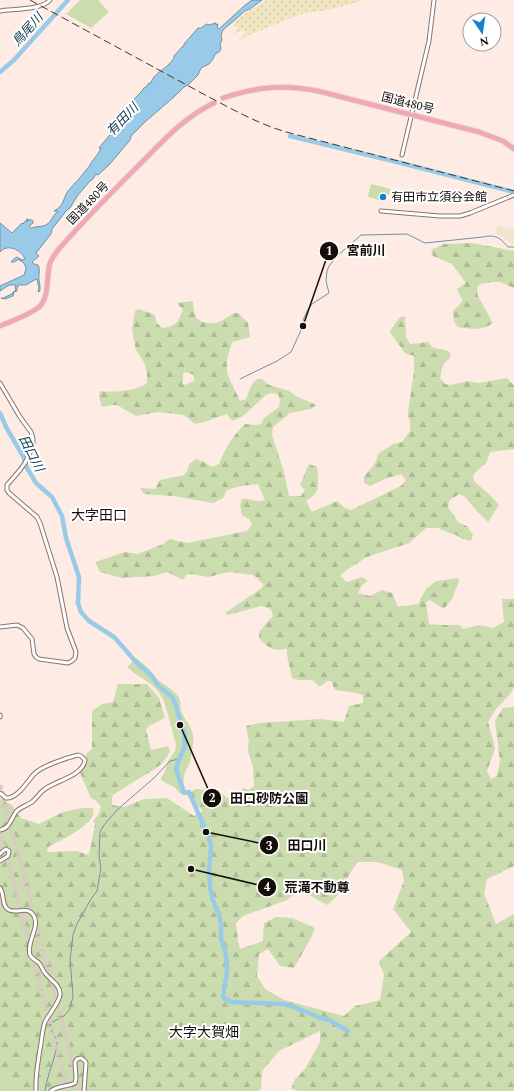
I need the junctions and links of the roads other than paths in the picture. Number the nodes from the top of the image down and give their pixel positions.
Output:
1 (50, 0) edge
2 (434, 0) edge
3 (0, 10) edge
4 (223, 98) dead end
5 (214, 103) dead end
6 (411, 115) junction
7 (514, 149) edge
8 (402, 155) dead end
9 (514, 196) edge
10 (381, 211) dead end
11 (0, 326) edge
12 (0, 383) edge
13 (0, 627) edge
14 (0, 793) edge
15 (0, 830) edge
16 (0, 854) edge
17 (0, 861) edge
18 (0, 888) edge
19 (36, 1091) edge
20 (51, 1091) edge
21 (84, 1091) edge

1 - 3 street
2 - 6 street
4 - 6 highway, 国道480号
5 - 11 highway, 国道480号
6 - 7 highway, 国道480号
6 - 8 street
9 - 10 street
12 - 13 street
14 - 15 street
16 - 17 street
18 - 19 street
20 - 21 street

